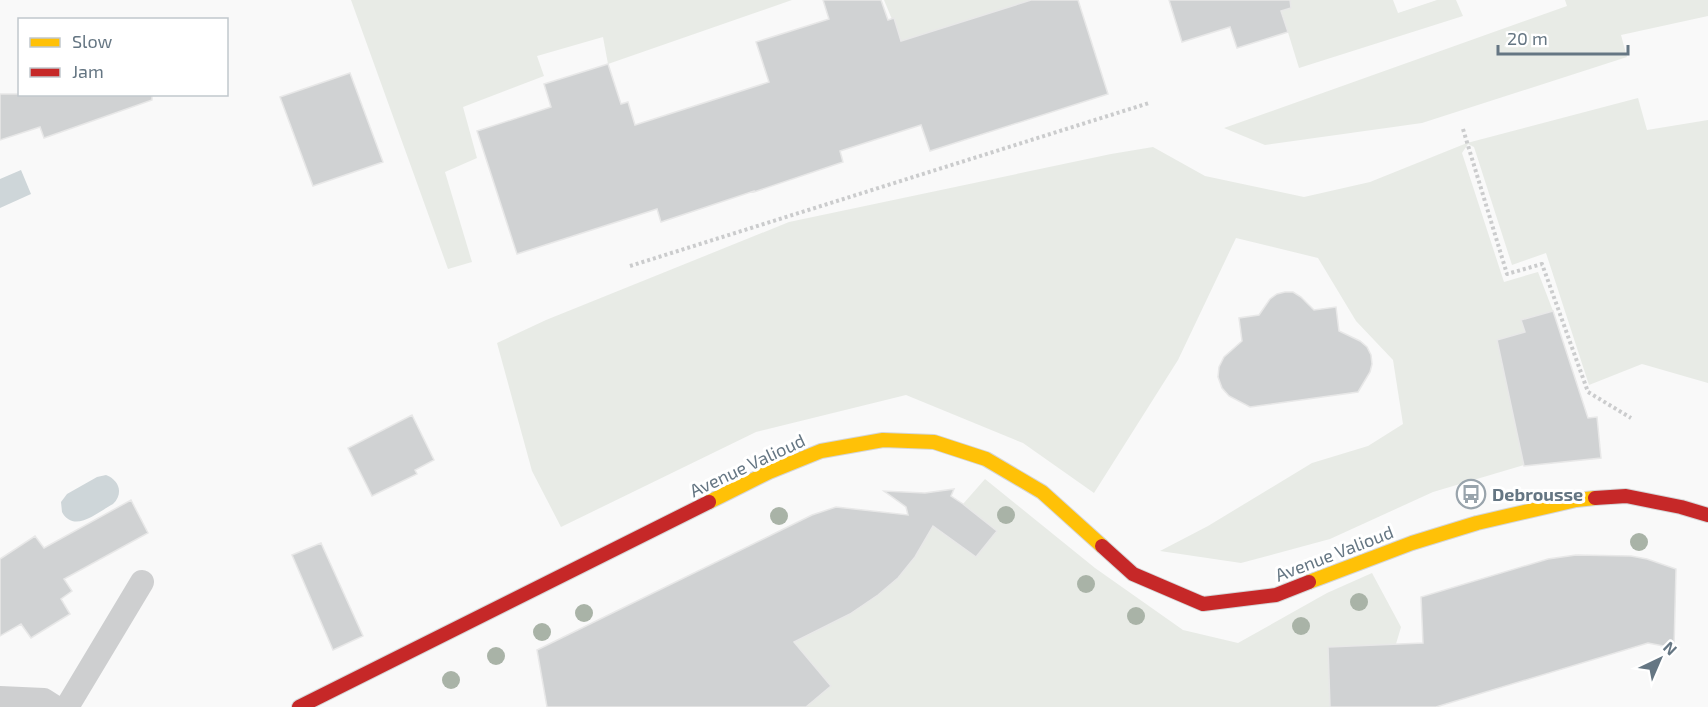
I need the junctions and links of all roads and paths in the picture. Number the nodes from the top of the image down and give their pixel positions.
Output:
1 (1149, 103) dead end
2 (1463, 129) dead end
3 (630, 266) dead end
4 (1631, 418) dead end
5 (1708, 515) edge
6 (142, 582) dead end
7 (0, 698) edge
8 (56, 707) edge
9 (67, 707) edge
10 (299, 707) edge

1 - 3 path
2 - 4 path
5 - 10 main road, Avenue Valioud
6 - 9 lane
7 - 8 lane

